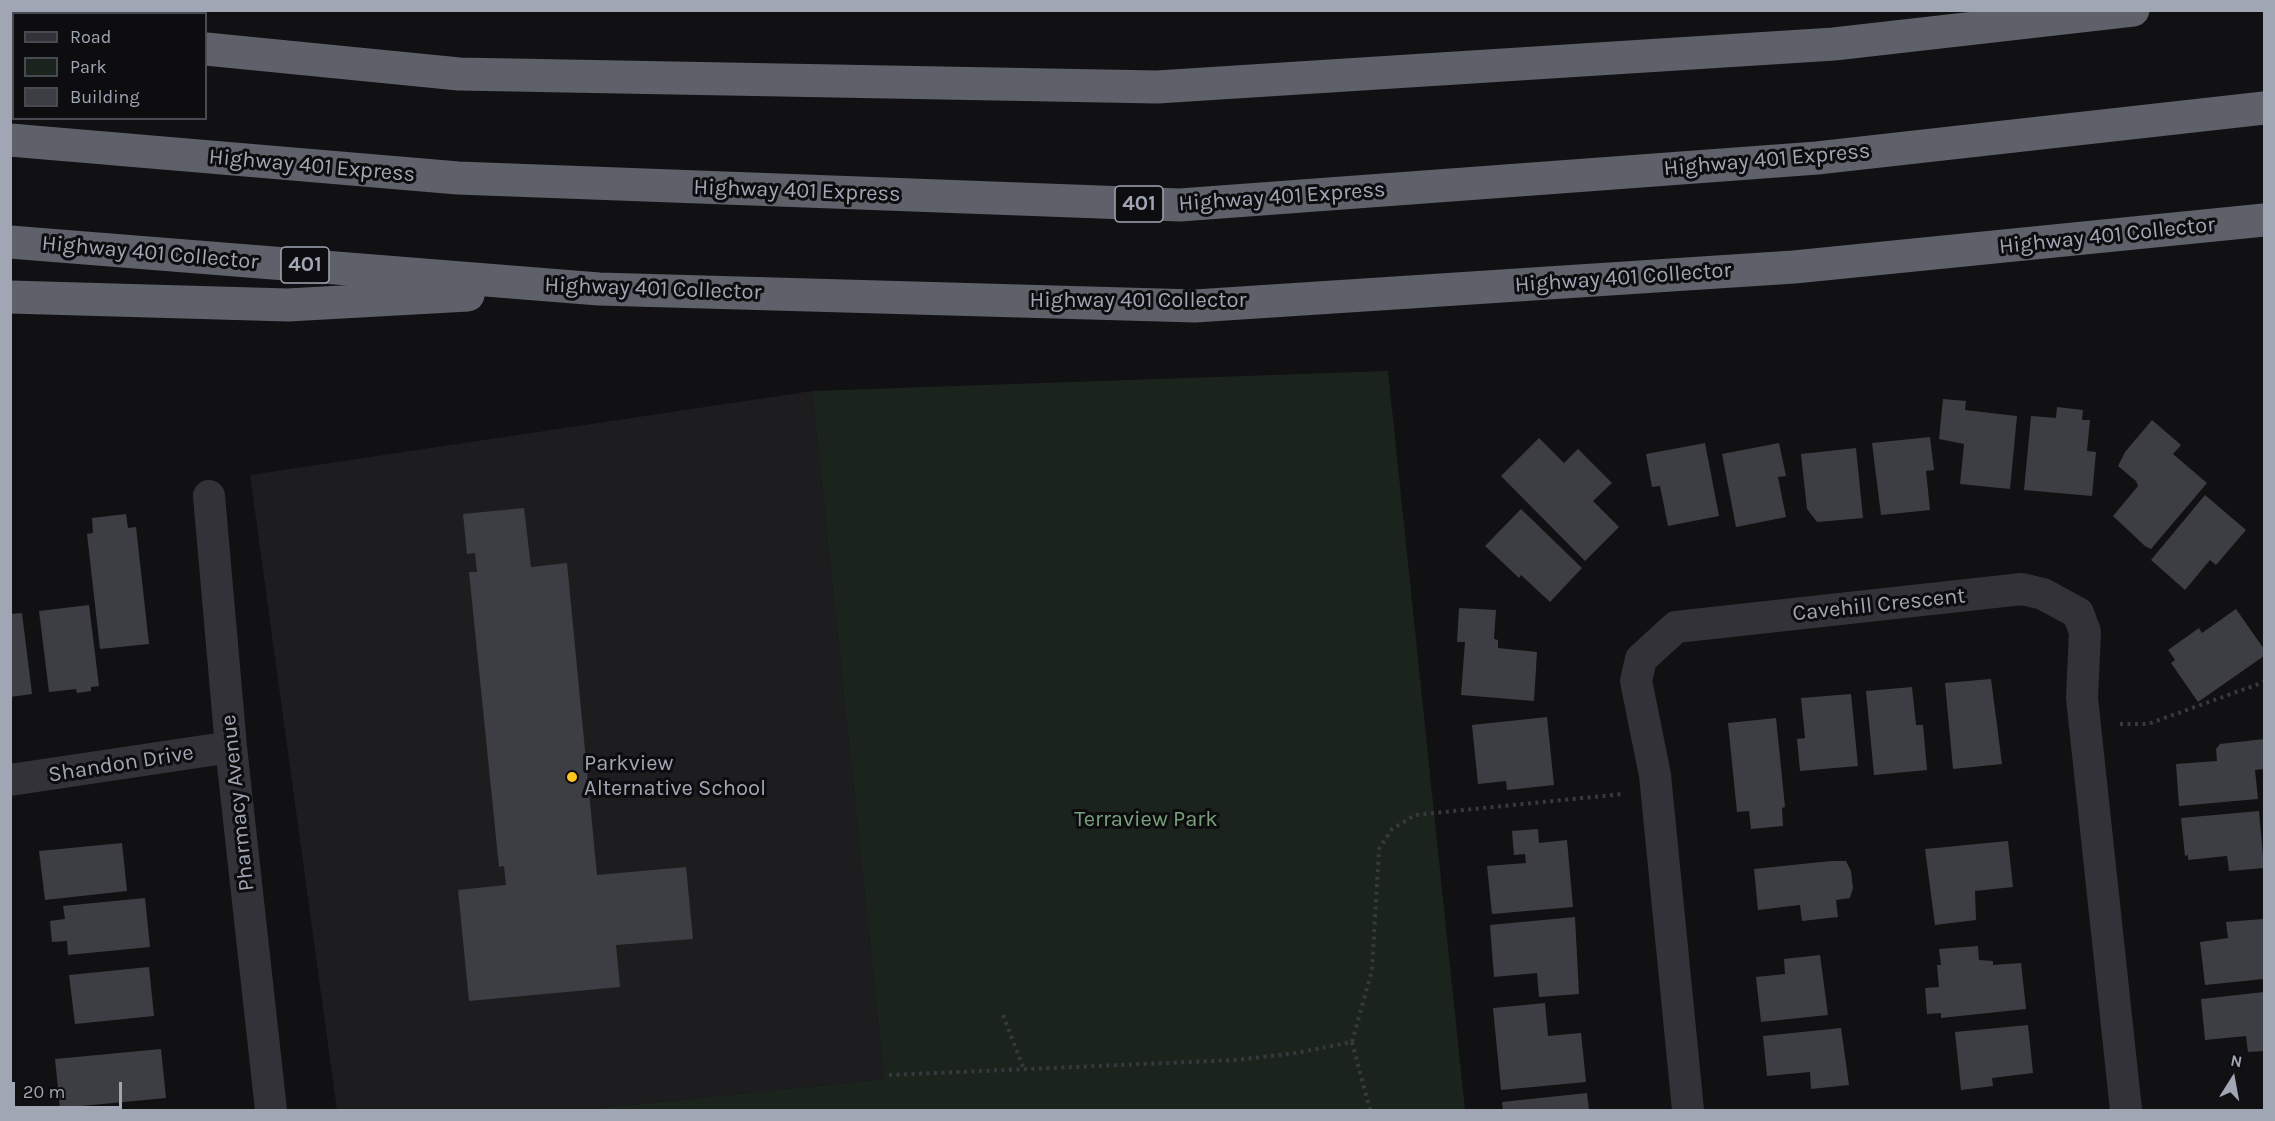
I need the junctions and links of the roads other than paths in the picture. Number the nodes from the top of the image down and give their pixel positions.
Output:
1 (2133, 10) edge
2 (207, 49) edge
3 (2265, 108) edge
4 (10, 140) edge
5 (2265, 220) edge
6 (10, 242) edge
7 (598, 289) junction
8 (10, 297) edge
9 (209, 496) dead end
10 (231, 747) junction
11 (10, 780) edge
12 (271, 1110) edge
13 (1688, 1110) edge
14 (2126, 1110) edge

1 - 2 highway
3 - 4 highway, Highway 401 Express / 401
5 - 7 highway, Highway 401 Collector / 401
6 - 7 highway, Highway 401 Collector / 401
7 - 8 highway
9 - 10 street, Pharmacy Avenue
10 - 11 street, Shandon Drive
10 - 12 street, Pharmacy Avenue
13 - 14 street, Cavehill Crescent

